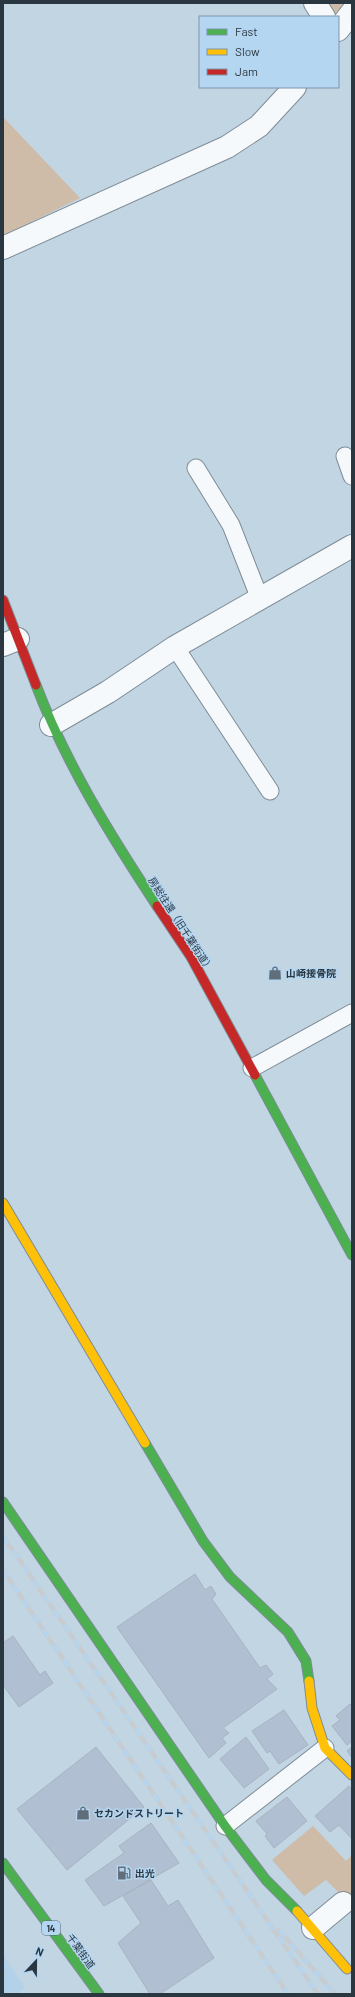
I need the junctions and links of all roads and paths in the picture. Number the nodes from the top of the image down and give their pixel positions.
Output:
1 (315, 3) edge
2 (352, 12) edge
3 (323, 16) edge
4 (339, 29) edge
5 (294, 88) edge
6 (3, 248) edge
7 (345, 456) dead end
8 (196, 468) dead end
9 (352, 476) edge
10 (352, 546) edge
11 (260, 599) junction
12 (3, 600) edge
13 (10, 642) edge
14 (175, 647) junction
15 (51, 725) junction
16 (270, 791) dead end
17 (352, 1012) edge
18 (252, 1068) junction
19 (3, 1203) edge
20 (352, 1255) edge
21 (3, 1502) edge
22 (325, 1748) junction
23 (352, 1775) edge
24 (225, 1826) junction
25 (3, 1863) edge
26 (343, 1904) dead end
27 (313, 1928) junction
28 (347, 1969) dead end
29 (99, 1994) edge

1 - 3 street
2 - 4 street
5 - 6 street
7 - 9 lane
8 - 11 lane
10 - 11 street
11 - 14 street
12 - 13 main road, 房総往還（旧千葉街道）
13 - 15 main road, 房総往還（旧千葉街道）
14 - 15 street
14 - 16 lane
15 - 18 main road, 房総往還（旧千葉街道）
17 - 18 lane
18 - 20 main road, 房総往還（旧千葉街道）
19 - 22 main road
21 - 24 main road
22 - 23 main road
22 - 24 lane
24 - 27 main road
25 - 29 main road, 千葉街道 / 14
26 - 27 street
27 - 28 main road

